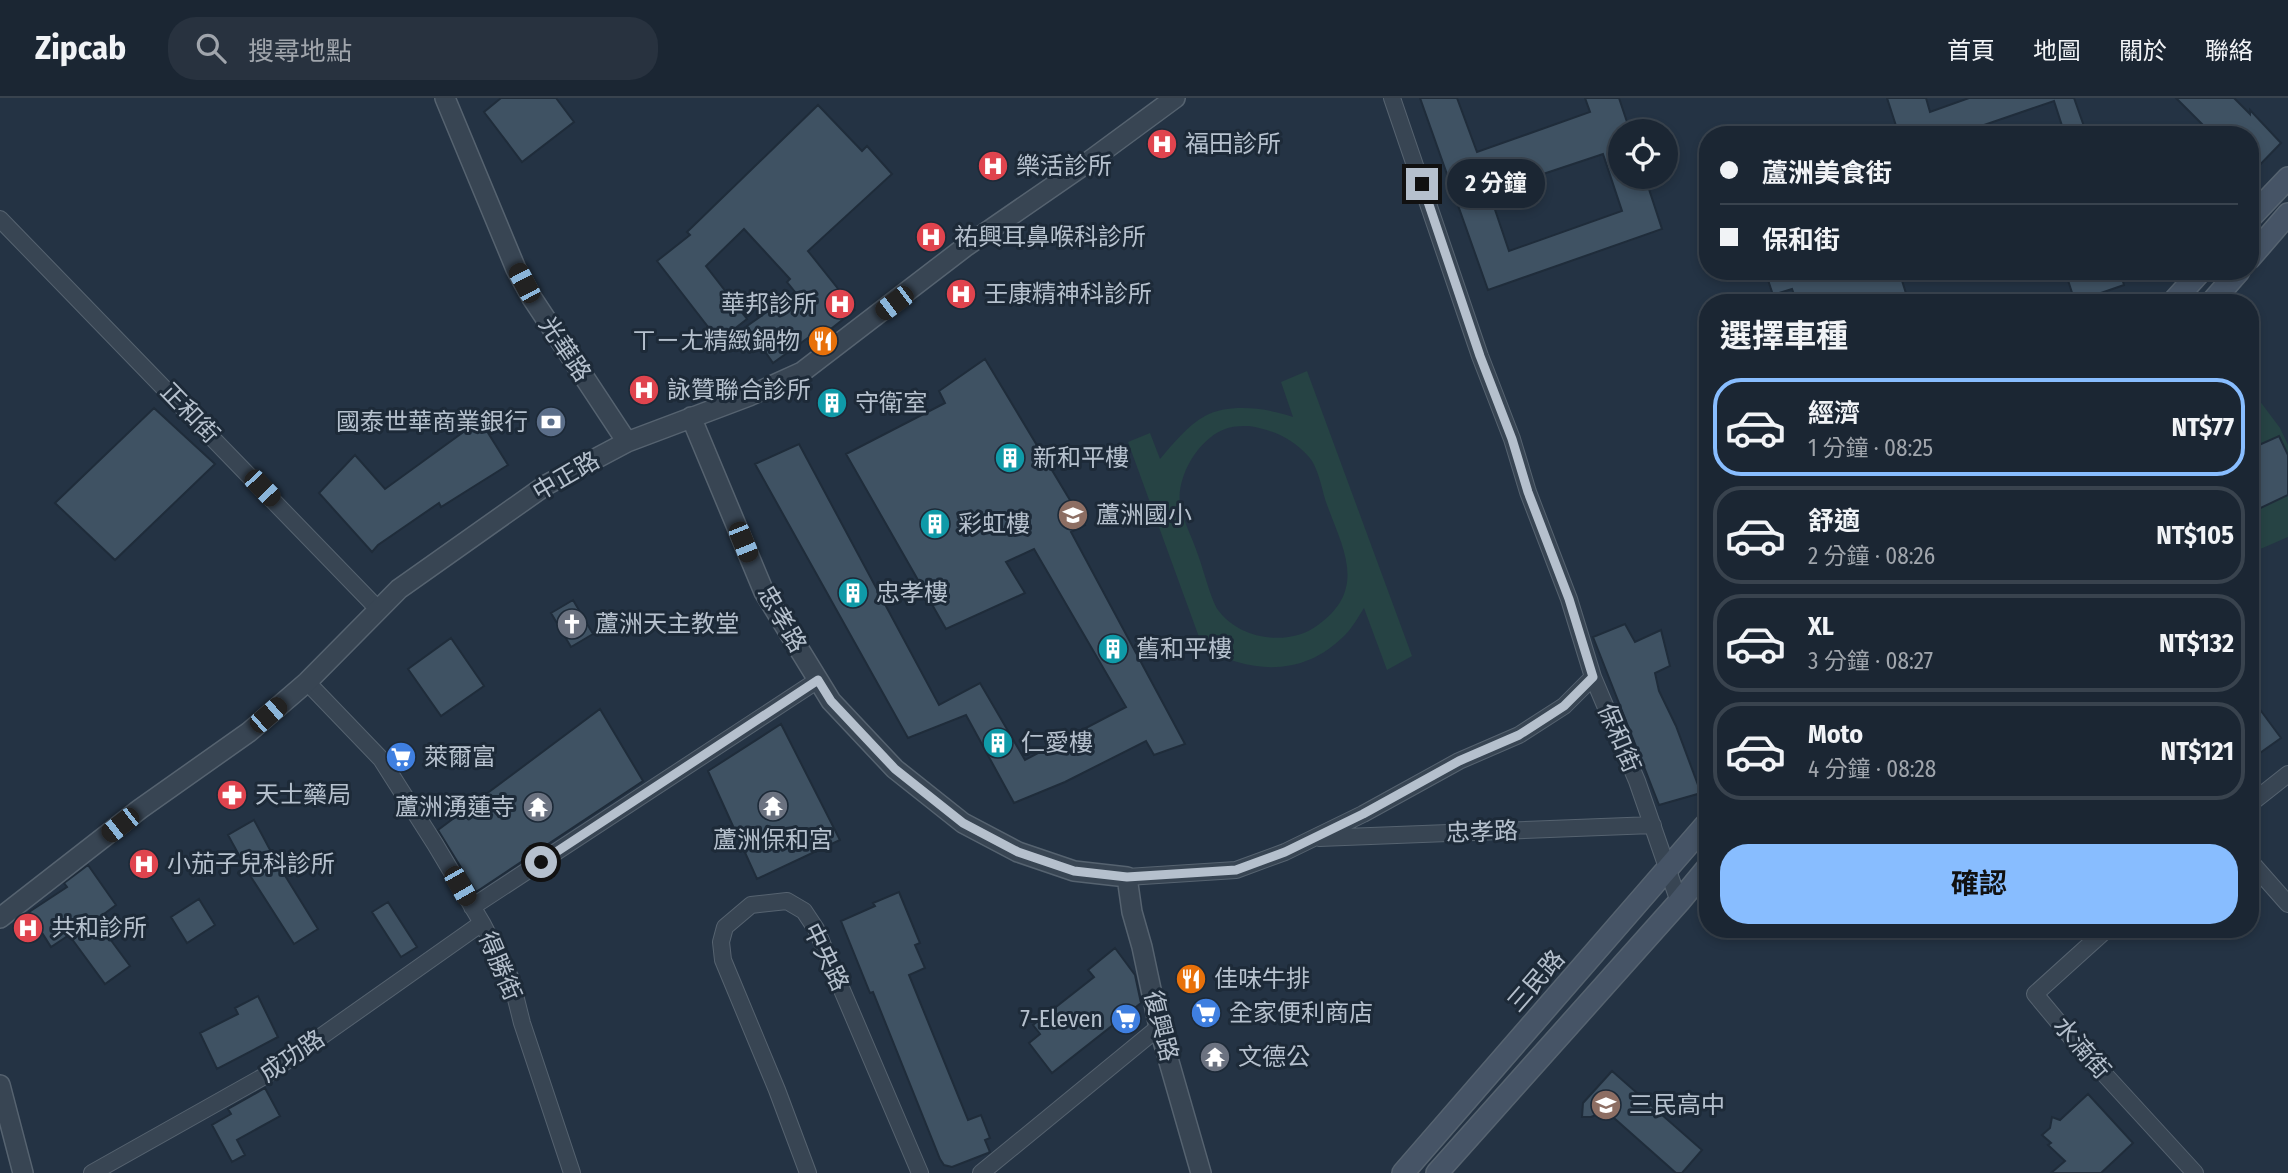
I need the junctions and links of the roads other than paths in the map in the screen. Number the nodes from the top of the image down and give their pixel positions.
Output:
1 (445, 98) edge
2 (1175, 98) edge
3 (1392, 98) edge
4 (2288, 178) edge
5 (2259, 209) edge
6 (2288, 214) edge
7 (0, 219) edge
8 (2259, 248) edge
9 (2193, 280) edge
10 (2231, 280) edge
11 (2180, 294) edge
12 (2219, 294) edge
13 (691, 417) junction
14 (627, 442) junction
15 (377, 609) junction
16 (1593, 677) junction
17 (818, 680) junction
18 (307, 682) junction
19 (2288, 774) edge
20 (2259, 797) edge
21 (1653, 825) junction
22 (1699, 832) edge
23 (1311, 838) junction
24 (1668, 868) junction
25 (2259, 871) edge
26 (1127, 877) junction
27 (1699, 878) edge
28 (1679, 902) junction
29 (2288, 904) edge
30 (472, 907) junction
31 (0, 918) edge
32 (482, 923) junction
33 (2097, 938) edge
34 (1159, 1027) junction
35 (0, 1084) edge
36 (23, 1173) edge
37 (92, 1173) edge
38 (572, 1173) edge
39 (808, 1173) edge
40 (920, 1173) edge
41 (981, 1173) edge
42 (1201, 1173) edge
43 (1403, 1173) edge
44 (1437, 1173) edge
45 (2194, 1173) edge

1 - 14 street, 光華路
2 - 13 street, 中正路
3 - 16 street, 保和街
4 - 5 main road
6 - 8 main road
7 - 15 street, 正和街
9 - 11 main road
10 - 12 main road
13 - 14 street, 中正路
13 - 17 street, 忠孝路
14 - 15 street, 中正路
15 - 18 street, 中正路
16 - 21 street, 保和街
16 - 23 street, 忠孝路
17 - 26 street, 忠孝路
17 - 30 street
18 - 30 street, 得勝街
18 - 31 street, 中正路
19 - 20 street
21 - 23 street, 忠孝路
21 - 24 street, 保和街
22 - 24 main road, 三民路
23 - 26 street, 忠孝路
24 - 28 street, 保和街
24 - 43 main road, 三民路
25 - 29 street
26 - 34 street, 復興路
27 - 28 main road
28 - 44 main road
30 - 32 street, 得勝街
32 - 37 street, 成功路
32 - 38 street, 得勝街
33 - 45 street, 水湳街
34 - 41 street
34 - 42 street, 復興路
35 - 36 street
39 - 40 street, 中央路

